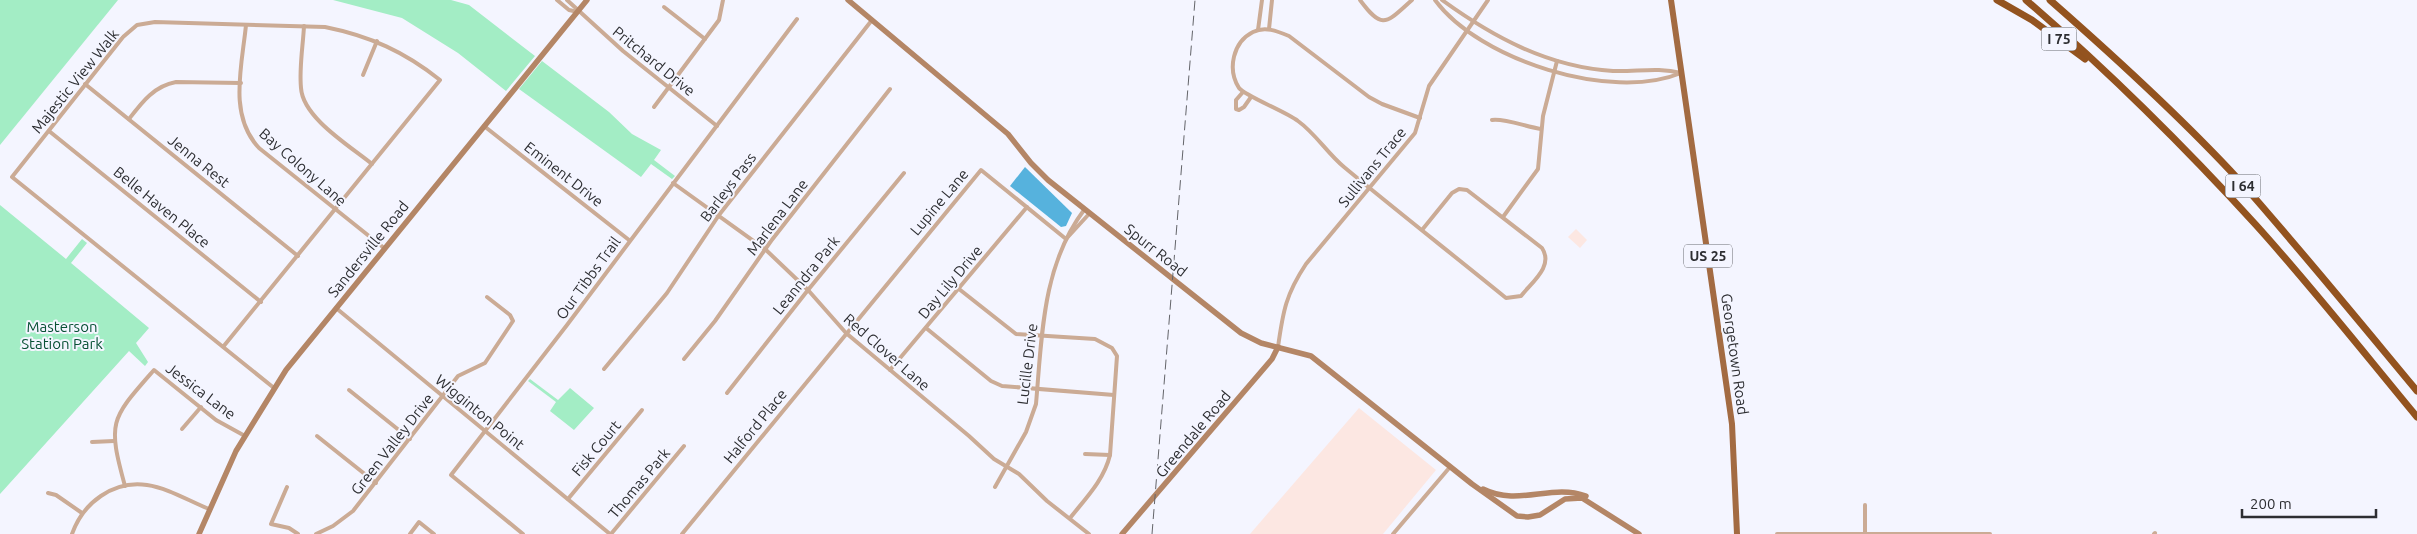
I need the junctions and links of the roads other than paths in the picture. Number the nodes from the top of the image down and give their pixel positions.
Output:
1 (557, 0) edge
2 (567, 0) edge
3 (587, 0) edge
4 (723, 0) edge
5 (848, 0) edge
6 (1262, 0) edge
7 (1272, 0) edge
8 (1360, 0) edge
9 (1412, 0) edge
10 (1435, 0) edge
11 (1442, 0) edge
12 (1488, 0) edge
13 (1670, 0) edge
14 (1997, 0) edge
15 (2026, 0) edge
16 (2050, 0) edge
17 (664, 6) dead end
18 (578, 12) junction
19 (797, 19) dead end
20 (872, 20) junction
21 (1473, 22) junction
22 (246, 25) junction
23 (304, 26) junction
24 (1270, 29) junction
25 (1258, 30) junction
26 (1467, 31) junction
27 (705, 39) junction
28 (376, 41) junction
29 (1557, 61) junction
30 (1615, 71) junction
31 (1555, 72) junction
32 (1681, 73) junction
33 (363, 75) dead end
34 (1615, 81) junction
35 (241, 83) junction
36 (85, 84) junction
37 (2117, 84) junction
38 (667, 87) junction
39 (890, 89) dead end
40 (1243, 92) junction
41 (1251, 97) junction
42 (654, 107) dead end
43 (1420, 118) junction
44 (129, 119) junction
45 (1492, 120) dead end
46 (484, 126) junction
47 (716, 126) junction
48 (1541, 129) junction
49 (49, 131) junction
50 (372, 164) junction
51 (904, 173) dead end
52 (674, 183) junction
53 (1370, 188) junction
54 (1027, 207) junction
55 (335, 210) junction
56 (1086, 212) junction
57 (719, 215) junction
58 (1503, 217) junction
59 (1422, 230) junction
60 (1066, 239) junction
61 (629, 240) junction
62 (384, 248) junction
63 (766, 250) junction
64 (298, 256) junction
65 (959, 289) junction
66 (808, 290) junction
67 (487, 297) dead end
68 (261, 302) junction
69 (336, 308) junction
70 (926, 328) junction
71 (846, 333) junction
72 (1043, 335) junction
73 (223, 347) junction
74 (1278, 347) junction
75 (684, 360) dead end
76 (604, 369) dead end
77 (890, 370) junction
78 (274, 388) junction
79 (1037, 389) junction
80 (349, 390) dead end
81 (2417, 391) edge
82 (727, 393) dead end
83 (1114, 395) junction
84 (443, 396) junction
85 (201, 407) junction
86 (642, 410) dead end
87 (2417, 417) edge
88 (182, 429) dead end
89 (485, 431) junction
90 (245, 436) junction
91 (316, 436) dead end
92 (410, 439) junction
93 (114, 441) junction
94 (92, 442) dead end
95 (684, 446) dead end
96 (1085, 454) dead end
97 (1110, 455) junction
98 (1007, 466) junction
99 (1450, 467) junction
100 (376, 483) junction
101 (1472, 484) junction
102 (125, 486) junction
103 (287, 487) dead end
104 (996, 487) dead end
105 (48, 493) dead end
106 (568, 499) junction
107 (1865, 505) dead end
108 (209, 510) junction
109 (1605, 510) junction
110 (82, 513) junction
111 (1070, 518) junction
112 (72, 534) edge
113 (199, 534) edge
114 (298, 534) edge
115 (316, 534) edge
116 (410, 534) edge
117 (434, 534) edge
118 (523, 534) edge
119 (611, 534) edge
120 (682, 534) edge
121 (1089, 534) edge
122 (1122, 534) edge
123 (1393, 534) edge
124 (1639, 534) edge
125 (1737, 534) edge
126 (1777, 534) edge
127 (1865, 534) edge
128 (1920, 534) edge
129 (1990, 534) edge

1 - 18 street
2 - 18 street
3 - 18 street, Sandersville Road
4 - 27 street
5 - 20 street, Spurr Road
6 - 25 street
7 - 24 street
8 - 9 street
10 - 26 street
11 - 21 street
12 - 21 street, Sullivans Trace
13 - 32 main road, Georgetown Road / US 25
14 - 37 highway, I 75
15 - 37 highway, I 64
16 - 81 highway, I 64
17 - 27 street
18 - 38 street, Pritchard Drive
18 - 46 street, Sandersville Road
19 - 47 street, Our Tibbs Trail
20 - 56 street, Spurr Road
20 - 57 street, Barleys Pass
21 - 26 street, Sullivans Trace
21 - 29 street
22 - 23 street, Majestic View Walk
22 - 35 street, Bay Colony Lane
22 - 36 street, Majestic View Walk
23 - 28 street, Majestic View Walk
23 - 50 street
24 - 25 street
24 - 43 street
25 - 40 street
26 - 31 street
26 - 43 street, Sullivans Trace
27 - 38 street
28 - 33 street
28 - 50 street, Majestic View Walk
29 - 30 street
29 - 31 street
30 - 32 street
30 - 34 street
31 - 34 street
31 - 48 street
32 - 34 street
32 - 125 main road, Georgetown Road / US 25
35 - 44 street
35 - 55 street, Bay Colony Lane
36 - 44 street, Jenna Rest
36 - 49 street, Majestic View Walk
37 - 87 highway, I 64
38 - 42 street
38 - 47 street, Pritchard Drive
39 - 63 street, Marlena Lane
40 - 41 street
40 - 41 street
41 - 53 street
43 - 53 street, Sullivans Trace
44 - 64 street, Jenna Rest
45 - 48 street
46 - 61 street, Eminent Drive
46 - 62 street, Sandersville Road
47 - 52 street, Our Tibbs Trail
48 - 58 street
49 - 68 street, Belle Haven Place
49 - 73 street, Majestic View Walk
50 - 55 street, Majestic View Walk
51 - 66 street, Leanndra Park
52 - 57 street, Red Clover Lane
52 - 61 street, Our Tibbs Trail
53 - 59 street
53 - 74 street, Sullivans Trace
54 - 60 street, Lupine Lane
54 - 65 street, Day Lily Drive
54 - 71 street, Lupine Lane
55 - 62 street, Bay Colony Lane
55 - 64 street, Majestic View Walk
56 - 60 street, Lucille Drive
56 - 74 street, Spurr Road
57 - 63 street, Red Clover Lane
57 - 76 street, Barleys Pass
58 - 59 street
58 - 59 street
60 - 72 street, Lucille Drive
61 - 89 street, Our Tibbs Trail
62 - 69 street, Sandersville Road
63 - 66 street, Red Clover Lane
63 - 75 street, Marlena Lane
64 - 68 street, Majestic View Walk
65 - 70 street, Day Lily Drive
65 - 72 street
66 - 71 street, Red Clover Lane
66 - 82 street, Leanndra Park
67 - 84 street, Green Valley Drive
68 - 73 street, Majestic View Walk
69 - 78 street, Sandersville Road
69 - 84 street, Wigginton Point
70 - 77 street, Day Lily Drive
70 - 79 street
71 - 77 street, Red Clover Lane
71 - 120 street, Halford Place
72 - 79 street, Lucille Drive
72 - 83 street
73 - 78 street, Majestic View Walk
74 - 99 street, Spurr Road
74 - 122 street, Greendale Road
77 - 98 street, Red Clover Lane
78 - 90 street, Sandersville Road
79 - 83 street
79 - 98 street, Lucille Drive
80 - 92 street
83 - 97 street
84 - 89 street, Wigginton Point
84 - 92 street, Green Valley Drive
85 - 88 street
85 - 90 street, Jessica Lane
85 - 93 street, Jessica Lane
86 - 106 street, Fisk Court
89 - 106 street, Wigginton Point
89 - 118 street, Our Tibbs Trail
90 - 108 street, Sandersville Road
91 - 100 street
92 - 100 street, Green Valley Drive
93 - 94 street
93 - 102 street, Jessica Lane
95 - 119 street, Thomas Park
96 - 97 street
97 - 111 street
98 - 104 street, Lucille Drive
98 - 111 street, Red Clover Lane
99 - 101 street, Spurr Road
99 - 123 street
100 - 115 street, Green Valley Drive
101 - 109 street, Spurr Road
101 - 109 street, Spurr Road
102 - 108 street
102 - 110 street
103 - 114 street
105 - 110 street
106 - 119 street, Wigginton Point
107 - 127 street
108 - 113 street, Sandersville Road
109 - 124 street, Spurr Road
110 - 112 street
111 - 121 street, Red Clover Lane
116 - 117 street
126 - 127 street
127 - 128 street
128 - 129 street

